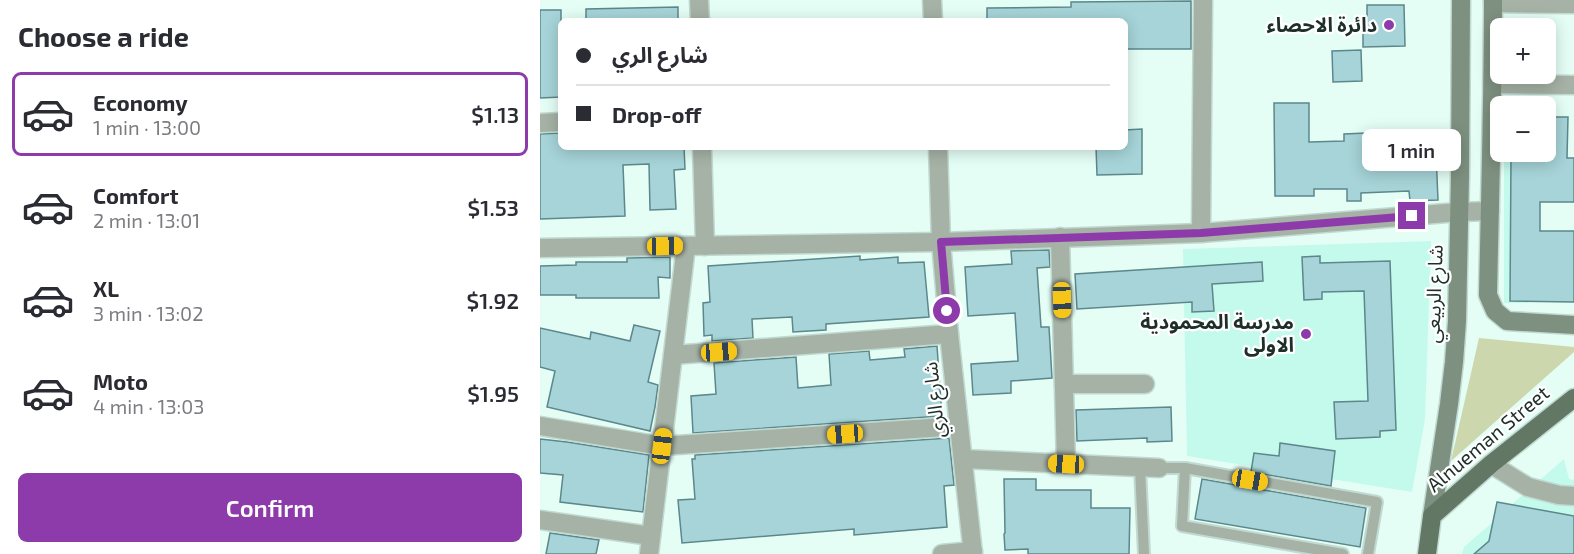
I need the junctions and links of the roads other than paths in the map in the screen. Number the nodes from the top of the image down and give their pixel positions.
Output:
1 (699, 0) edge
2 (932, 0) edge
3 (1203, 0) edge
4 (1461, 0) edge
5 (1493, 1) edge
6 (1574, 4) edge
7 (700, 18) edge
8 (933, 18) edge
9 (1493, 18) edge
10 (1493, 84) joint
11 (1574, 85) edge
12 (558, 122) edge
13 (540, 123) edge
14 (702, 150) edge
15 (938, 150) edge
16 (1490, 211) junction
17 (1459, 212) junction
18 (1201, 233) junction
19 (1060, 237) junction
20 (941, 242) junction
21 (695, 246) junction
22 (540, 248) edge
23 (1574, 325) edge
24 (949, 334) junction
25 (673, 355) junction
26 (1064, 384) junction
27 (1145, 384) dead end
28 (1574, 398) edge
29 (540, 426) edge
30 (959, 426) junction
31 (662, 446) junction
32 (963, 459) junction
33 (1066, 464) junction
34 (1491, 464) junction
35 (1140, 468) junction
36 (1159, 468) joint
37 (1185, 468) junction
38 (1574, 496) edge
39 (1432, 516) junction
40 (540, 520) edge
41 (650, 545) edge
42 (973, 553) edge
43 (942, 554) edge
44 (1144, 554) edge
45 (1343, 554) edge
46 (1368, 554) edge
47 (1426, 554) edge

1 - 7 street
2 - 8 street
3 - 18 street
4 - 17 street, شارع الربيعي
5 - 6 street
5 - 9 street
10 - 11 street
10 - 16 street
12 - 13 street
14 - 21 street
15 - 20 street, شارع الري
16 - 17 street
16 - 23 street
17 - 18 street
17 - 39 street, شارع الربيعي
18 - 19 street
19 - 20 street
19 - 26 street
20 - 21 street
20 - 24 street, شارع الري
21 - 22 street
21 - 25 street
24 - 25 street
24 - 30 street, شارع الري
25 - 31 street
26 - 27 street
26 - 33 street
28 - 34 main road, Alnueman Street
29 - 31 street
30 - 31 street
30 - 32 street, شارع الري
31 - 41 street
32 - 33 street
32 - 42 street, شارع الري
33 - 35 street
34 - 38 street
34 - 39 main road, Alnueman Street
35 - 36 street
35 - 44 lane
36 - 37 lane
37 - 45 lane
37 - 46 lane
39 - 47 main road
40 - 41 street
42 - 43 street

